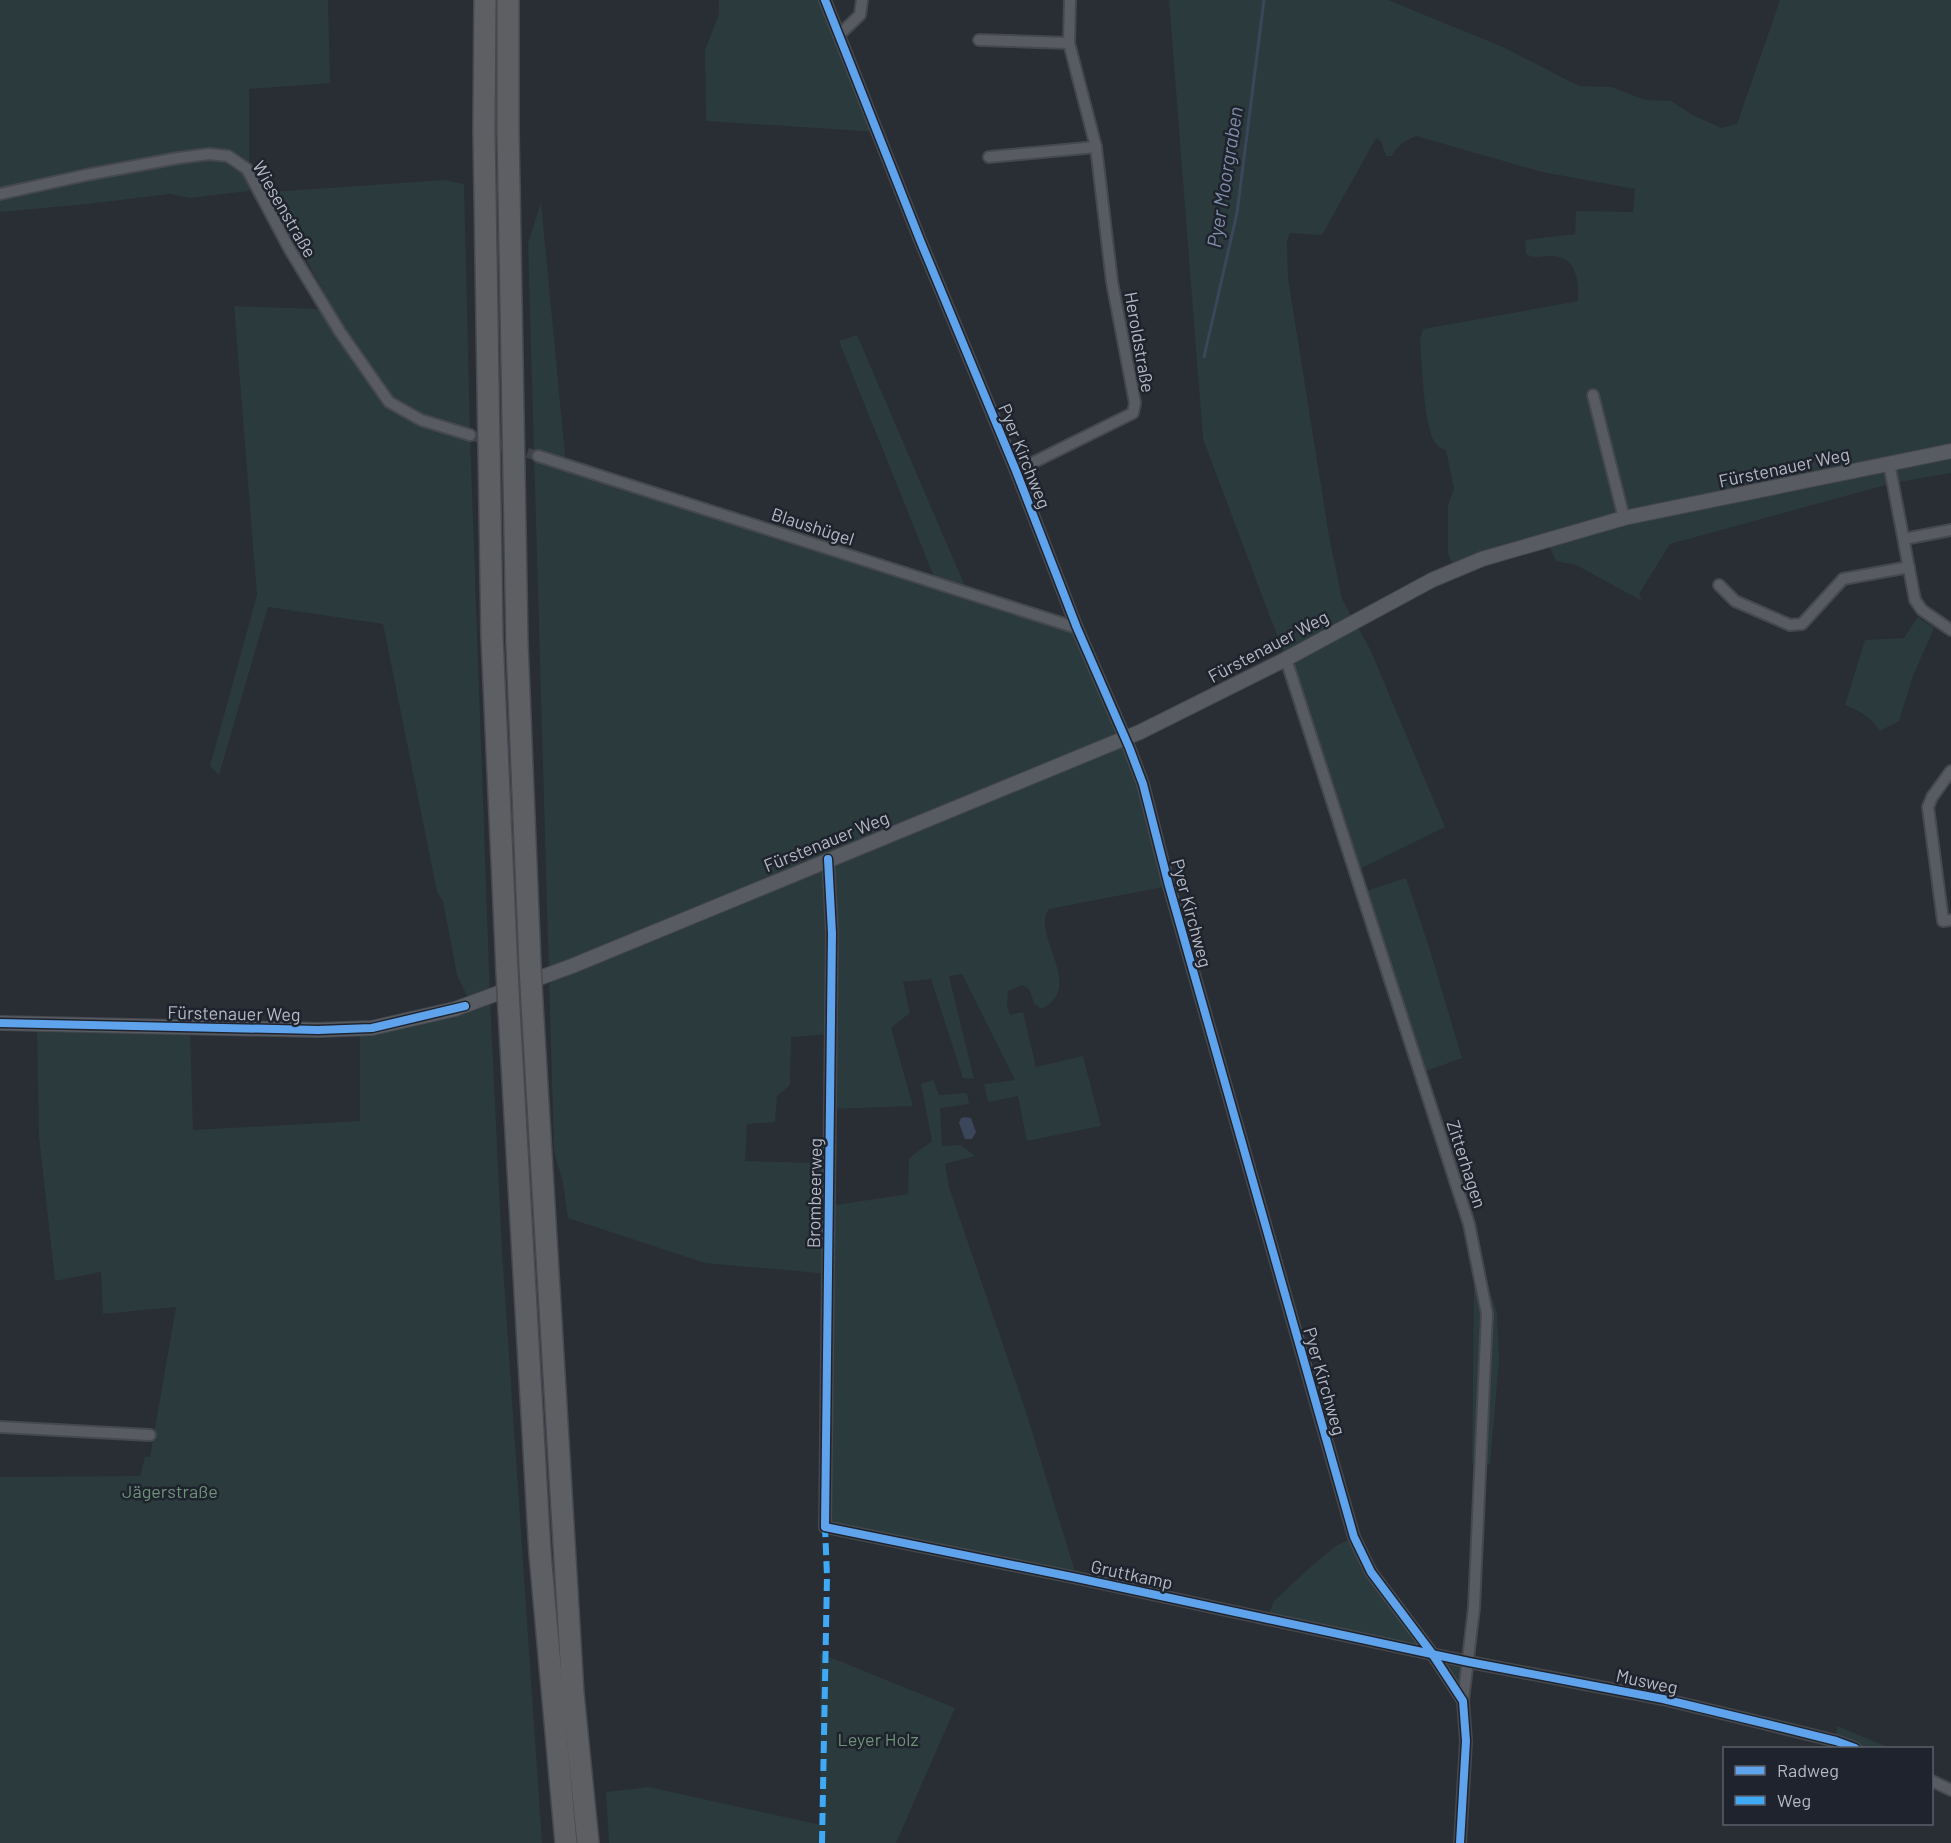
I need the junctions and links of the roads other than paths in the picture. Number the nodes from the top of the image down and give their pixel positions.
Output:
1 (485, 0) edge
2 (508, 0) edge
3 (825, 0) edge
4 (862, 0) edge
5 (1070, 0) edge
6 (839, 35) junction
7 (979, 40) dead end
8 (1069, 43) junction
9 (1096, 147) junction
10 (990, 157) dead end
11 (0, 194) edge
12 (1593, 395) dead end
13 (470, 435) tunnel mouth
14 (1951, 451) edge
15 (538, 456) tunnel mouth
16 (1889, 464) junction
17 (1016, 471) junction
18 (1624, 518) junction
19 (1951, 530) edge
20 (1904, 539) junction
21 (1909, 567) junction
22 (1719, 585) dead end
23 (1077, 628) junction
24 (1951, 630) edge
25 (1286, 659) junction
26 (1125, 739) junction
27 (1951, 771) edge
28 (828, 859) junction
29 (1939, 893) junction
30 (1951, 901) edge
31 (1951, 920) edge
32 (0, 1023) edge
33 (0, 1427) edge
34 (150, 1435) dead end
35 (825, 1527) joint
36 (1431, 1652) junction
37 (1469, 1662) junction
38 (1464, 1701) junction
39 (1850, 1747) edge
40 (1933, 1781) edge
41 (1951, 1790) edge
42 (566, 1843) edge
43 (588, 1843) edge
44 (1460, 1843) edge

1 - 42 highway, bridge
2 - 43 highway, bridge
3 - 6 street, Pyer Kirchweg
4 - 6 street
5 - 8 street, Heroldstraße
6 - 17 street, Pyer Kirchweg
7 - 8 street
8 - 9 street, Heroldstraße
9 - 10 street
9 - 17 street, Heroldstraße
11 - 13 street, Wiesenstraße
12 - 18 street
14 - 16 street, Fürstenauer Weg
15 - 23 street, Blaushügel
16 - 18 street, Fürstenauer Weg
16 - 20 street
17 - 23 street, Pyer Kirchweg
18 - 25 street, Fürstenauer Weg
19 - 20 street
20 - 21 street
21 - 22 street
21 - 24 street
23 - 26 street, Pyer Kirchweg
25 - 26 street, Fürstenauer Weg
25 - 37 street, Zitterhagen
26 - 28 street, Fürstenauer Weg
26 - 36 street, Pyer Kirchweg
27 - 29 street
28 - 32 street, Fürstenauer Weg
28 - 35 street, Brombeerweg
29 - 30 street
29 - 31 street
33 - 34 street
35 - 36 street, Gruttkamp
36 - 37 street, Musweg
36 - 38 street, Pyer Kirchweg
37 - 38 street, Zitterhagen
37 - 39 street, Musweg
38 - 44 street
40 - 41 street

